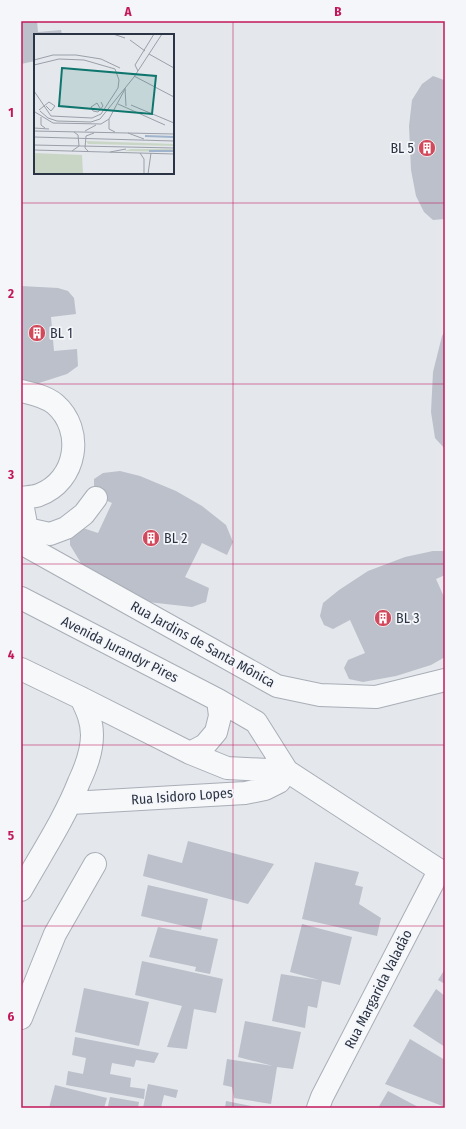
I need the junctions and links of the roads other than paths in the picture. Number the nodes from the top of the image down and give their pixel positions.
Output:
1 (21, 391) edge
2 (21, 498) edge
3 (96, 498) dead end
4 (23, 536) edge
5 (21, 598) edge
6 (21, 669) edge
7 (445, 680) edge
8 (81, 698) junction
9 (218, 700) junction
10 (190, 753) junction
11 (287, 772) junction
12 (70, 803) junction
13 (95, 864) dead end
14 (442, 873) edge
15 (21, 890) edge
16 (21, 1018) edge
17 (318, 1108) edge

1 - 2 street
2 - 4 street
3 - 4 street
4 - 7 street, Rua Jardins de Santa Mônica
5 - 9 street, Avenida Jurandyr Pires
6 - 8 street, Avenida Jurandyr Pires
8 - 10 street, Avenida Jurandyr Pires
8 - 12 street
9 - 10 street
9 - 11 street, Avenida Jurandyr Pires
10 - 11 street, Avenida Jurandyr Pires
11 - 12 street, Rua Isidoro Lopes
11 - 14 street, Avenida Jurandyr Pires
12 - 15 street
13 - 16 street
14 - 17 street, Rua Margarida Valadão

